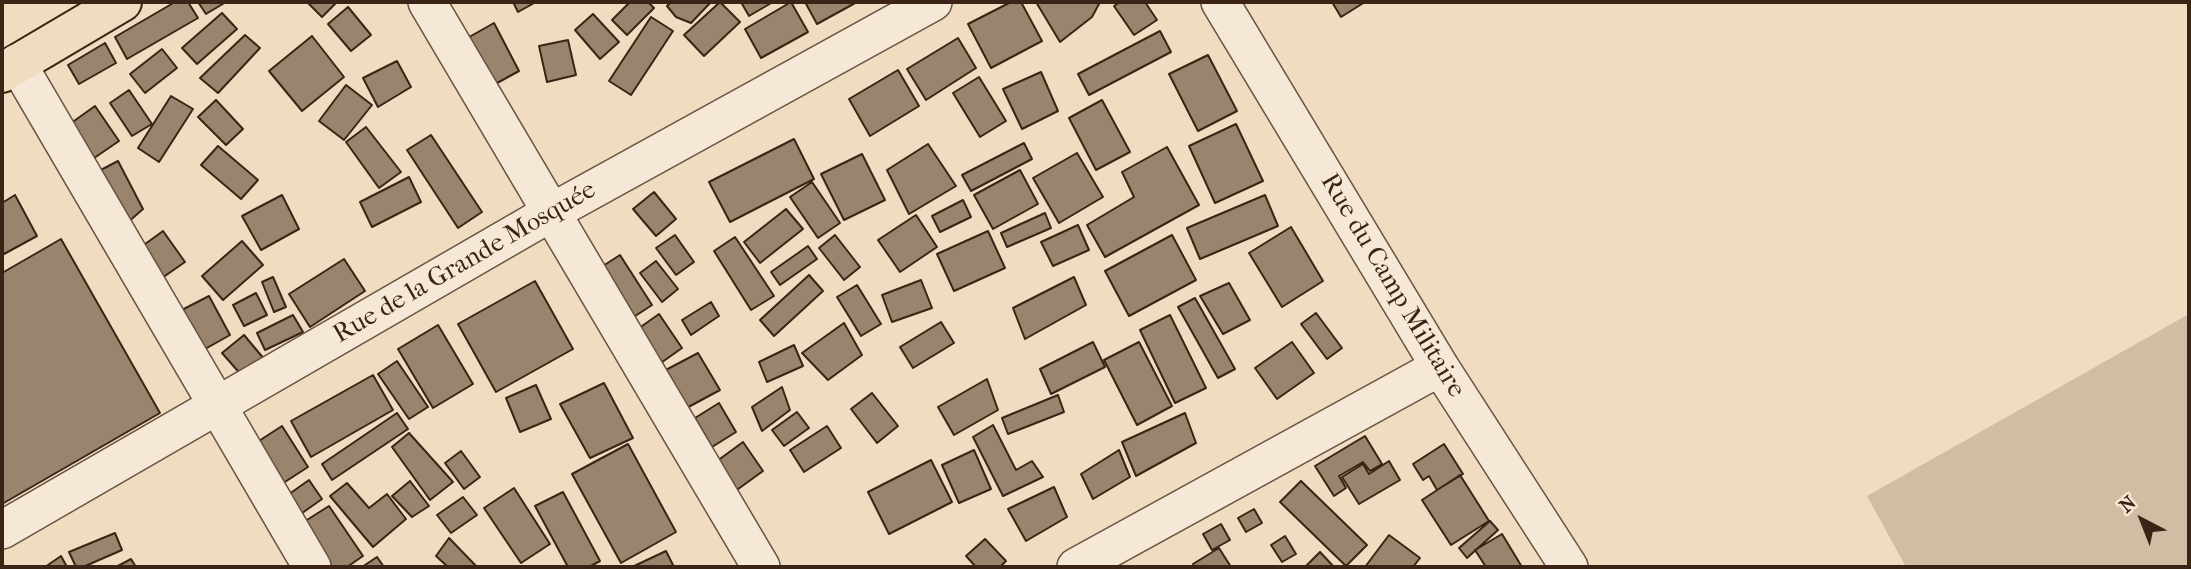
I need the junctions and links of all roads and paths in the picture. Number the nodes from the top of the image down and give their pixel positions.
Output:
1 (122, 2) edge
2 (427, 2) edge
3 (933, 2) edge
4 (1220, 2) edge
5 (10, 68) edge
6 (552, 212) junction
7 (1440, 367) junction
8 (217, 406) junction
9 (2, 530) edge
10 (312, 567) edge
11 (761, 567) edge
12 (1076, 567) edge
13 (1569, 567) edge

1 - 5 main road
2 - 6 street
3 - 6 street, Rue de la Grande Mosquée
4 - 7 street, Rue du Camp Militaire
5 - 8 street
6 - 8 street, Rue de la Grande Mosquée
6 - 11 street
7 - 12 street
7 - 13 street, Rue du Camp Militaire
8 - 9 street, Rue de la Grande Mosquée
8 - 10 street

